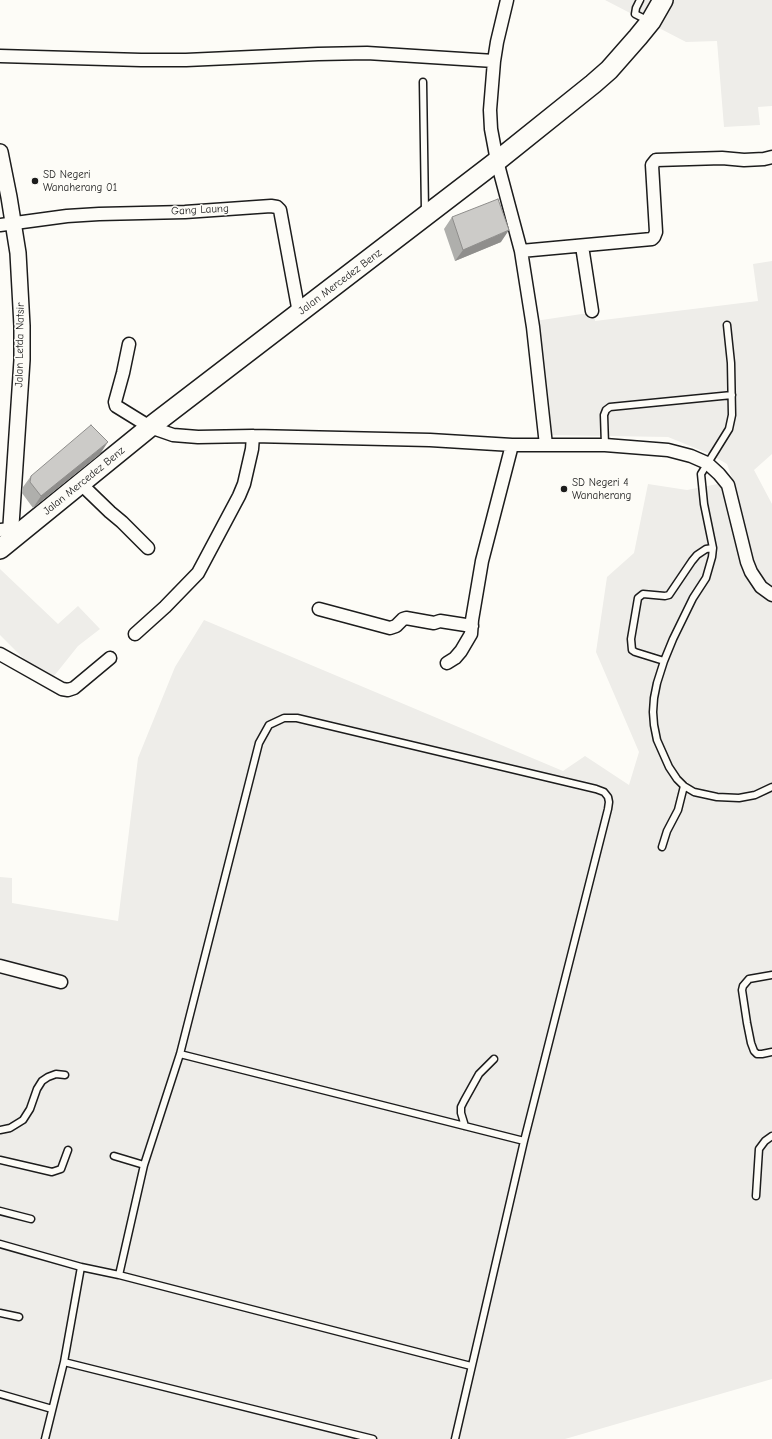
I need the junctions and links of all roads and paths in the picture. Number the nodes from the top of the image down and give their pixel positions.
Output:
1 (507, 0) edge
2 (640, 0) edge
3 (664, 0) edge
4 (651, 21) junction
5 (0, 56) edge
6 (494, 62) junction
7 (423, 82) dead end
8 (0, 152) edge
9 (772, 157) edge
10 (497, 161) junction
11 (425, 217) junction
12 (7, 224) edge
13 (582, 246) junction
14 (521, 251) junction
15 (592, 311) dead end
16 (299, 313) junction
17 (727, 325) dead end
18 (129, 344) dead end
19 (732, 395) junction
20 (150, 428) junction
21 (253, 436) junction
22 (512, 445) junction
23 (546, 445) junction
24 (605, 445) junction
25 (707, 463) junction
26 (81, 484) junction
27 (5, 537) edge
28 (148, 548) dead end
29 (713, 548) junction
30 (772, 595) edge
31 (319, 609) dead end
32 (472, 626) junction
33 (135, 634) dead end
34 (0, 654) edge
35 (110, 658) dead end
36 (664, 661) junction
37 (447, 663) dead end
38 (684, 786) junction
39 (772, 787) edge
40 (662, 847) dead end
41 (0, 966) edge
42 (772, 975) edge
43 (61, 982) dead end
44 (772, 1052) edge
45 (180, 1054) junction
46 (494, 1059) dead end
47 (65, 1075) dead end
48 (464, 1126) junction
49 (0, 1130) edge
50 (772, 1136) edge
51 (524, 1141) junction
52 (68, 1150) dead end
53 (114, 1156) dead end
54 (0, 1160) edge
55 (144, 1165) junction
56 (756, 1196) dead end
57 (0, 1211) edge
58 (31, 1219) dead end
59 (0, 1244) edge
60 (81, 1267) junction
61 (119, 1275) junction
62 (0, 1313) edge
63 (19, 1317) dead end
64 (64, 1362) junction
65 (472, 1366) junction
66 (0, 1394) edge
67 (52, 1409) junction
68 (45, 1439) edge
69 (373, 1439) edge
70 (455, 1439) edge

1 - 6 street
2 - 4 lane
3 - 4 main road, Jalan Mercedez Benz
4 - 10 main road, Jalan Mercedez Benz
5 - 6 street
6 - 10 street
7 - 11 lane
8 - 12 street, Jalan Letda Natsir
9 - 13 street
10 - 11 main road, Jalan Mercedez Benz
10 - 14 street
11 - 16 main road, Jalan Mercedez Benz
12 - 16 street, Gang Laung
12 - 27 street, Jalan Letda Natsir
13 - 14 street
13 - 15 street
14 - 23 street
16 - 20 main road, Jalan Mercedez Benz
17 - 19 lane
18 - 20 street
19 - 24 lane
19 - 25 lane
20 - 21 street
20 - 26 main road, Jalan Mercedez Benz
21 - 22 street
21 - 33 street
22 - 23 street
22 - 32 street
23 - 24 street
24 - 25 street
25 - 29 lane
25 - 30 street
26 - 27 main road, Jalan Mercedez Benz
26 - 28 street
29 - 36 lane
29 - 36 lane
31 - 32 street
32 - 37 street
34 - 35 street
36 - 38 lane
38 - 39 lane
38 - 40 lane
41 - 43 street
42 - 44 lane
45 - 48 lane
45 - 51 lane
45 - 55 lane
46 - 48 lane
47 - 49 lane
48 - 51 lane
50 - 56 lane
51 - 65 lane
52 - 54 lane
53 - 55 lane
55 - 61 lane
57 - 58 lane
59 - 60 lane
60 - 61 lane
60 - 64 lane
61 - 65 lane
62 - 63 lane
64 - 67 lane
64 - 69 lane
65 - 70 lane
66 - 67 lane
67 - 68 lane

